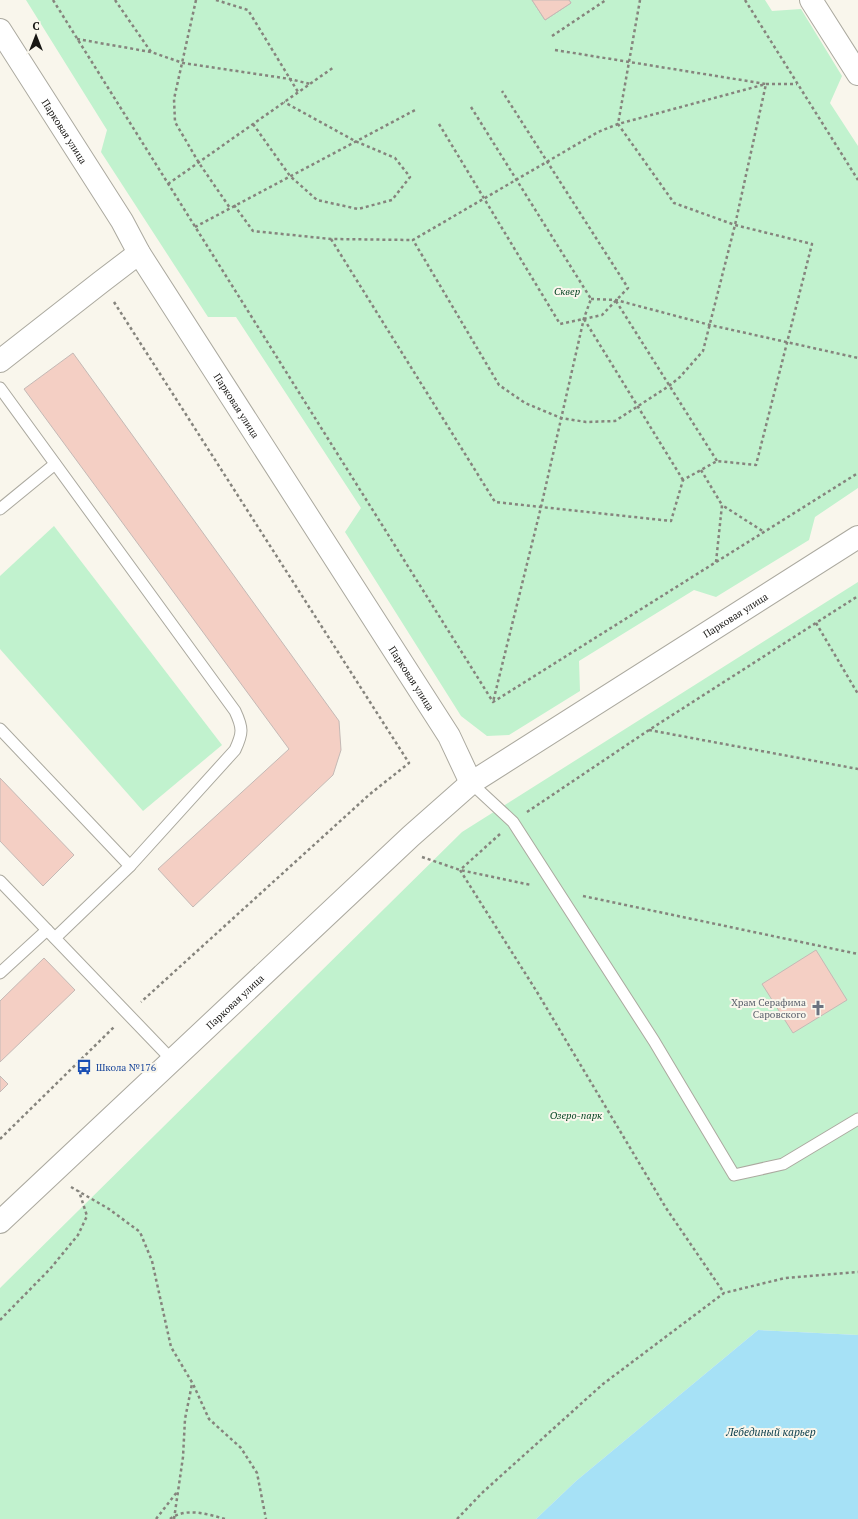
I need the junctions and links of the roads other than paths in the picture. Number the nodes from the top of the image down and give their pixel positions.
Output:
1 (810, 0) edge
2 (0, 30) edge
3 (858, 73) edge
4 (139, 253) junction
5 (0, 361) edge
6 (0, 388) edge
7 (55, 464) junction
8 (0, 508) edge
9 (858, 537) edge
10 (0, 730) edge
11 (471, 783) junction
12 (130, 866) junction
13 (0, 881) edge
14 (47, 930) junction
15 (55, 938) junction
16 (0, 973) edge
17 (172, 1060) junction
18 (858, 1119) edge
19 (0, 1222) edge

1 - 3 street
2 - 4 street, Парковая улица
4 - 5 street
4 - 11 street, Парковая улица
6 - 7 lane
7 - 8 lane
7 - 12 lane
9 - 11 street, Парковая улица
10 - 12 lane
11 - 17 street, Парковая улица
11 - 18 lane
12 - 15 lane
13 - 14 lane
14 - 15 lane
14 - 16 lane
15 - 17 lane
17 - 19 street, Парковая улица

